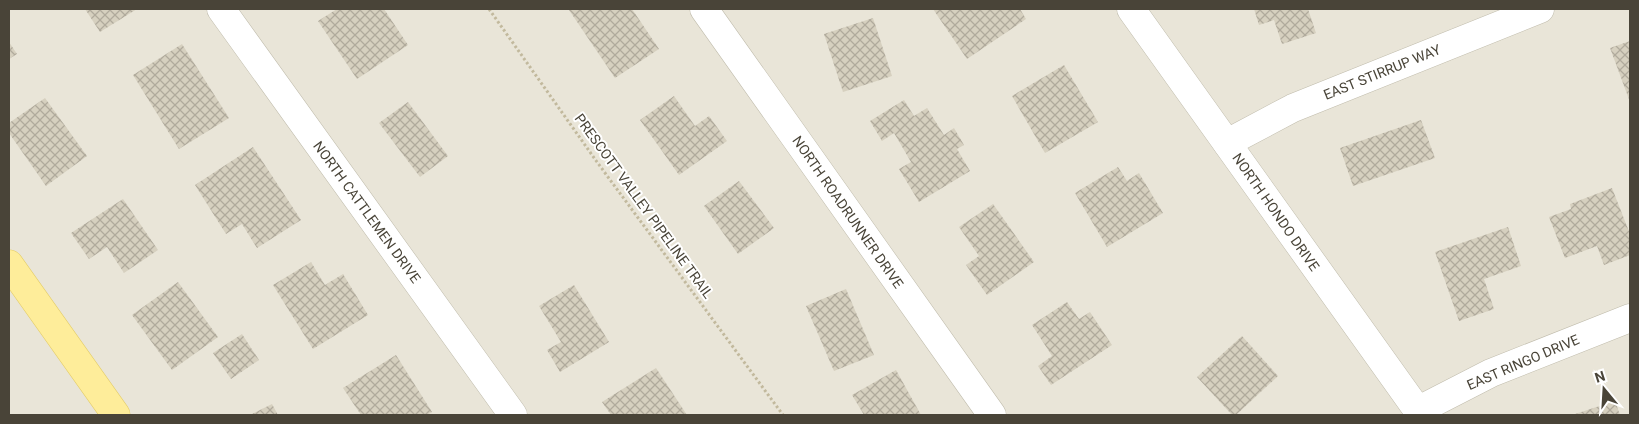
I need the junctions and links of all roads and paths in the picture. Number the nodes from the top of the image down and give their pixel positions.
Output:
1 (221, 9) edge
2 (489, 9) edge
3 (704, 9) edge
4 (1131, 9) edge
5 (1540, 9) edge
6 (1227, 142) junction
7 (9, 264) edge
8 (1630, 318) edge
9 (1419, 413) edge
10 (116, 415) edge
11 (513, 415) edge
12 (783, 415) edge
13 (992, 415) edge

1 - 11 street, NORTH CATTLEMEN DRIVE
2 - 12 path, PRESCOTT VALLEY PIPELINE TRAIL
3 - 13 street, NORTH ROADRUNNER DRIVE
4 - 6 street, NORTH HONDO DRIVE
5 - 6 street, EAST STIRRUP WAY
6 - 9 street, NORTH HONDO DRIVE
7 - 10 main road
8 - 9 street, EAST RINGO DRIVE

